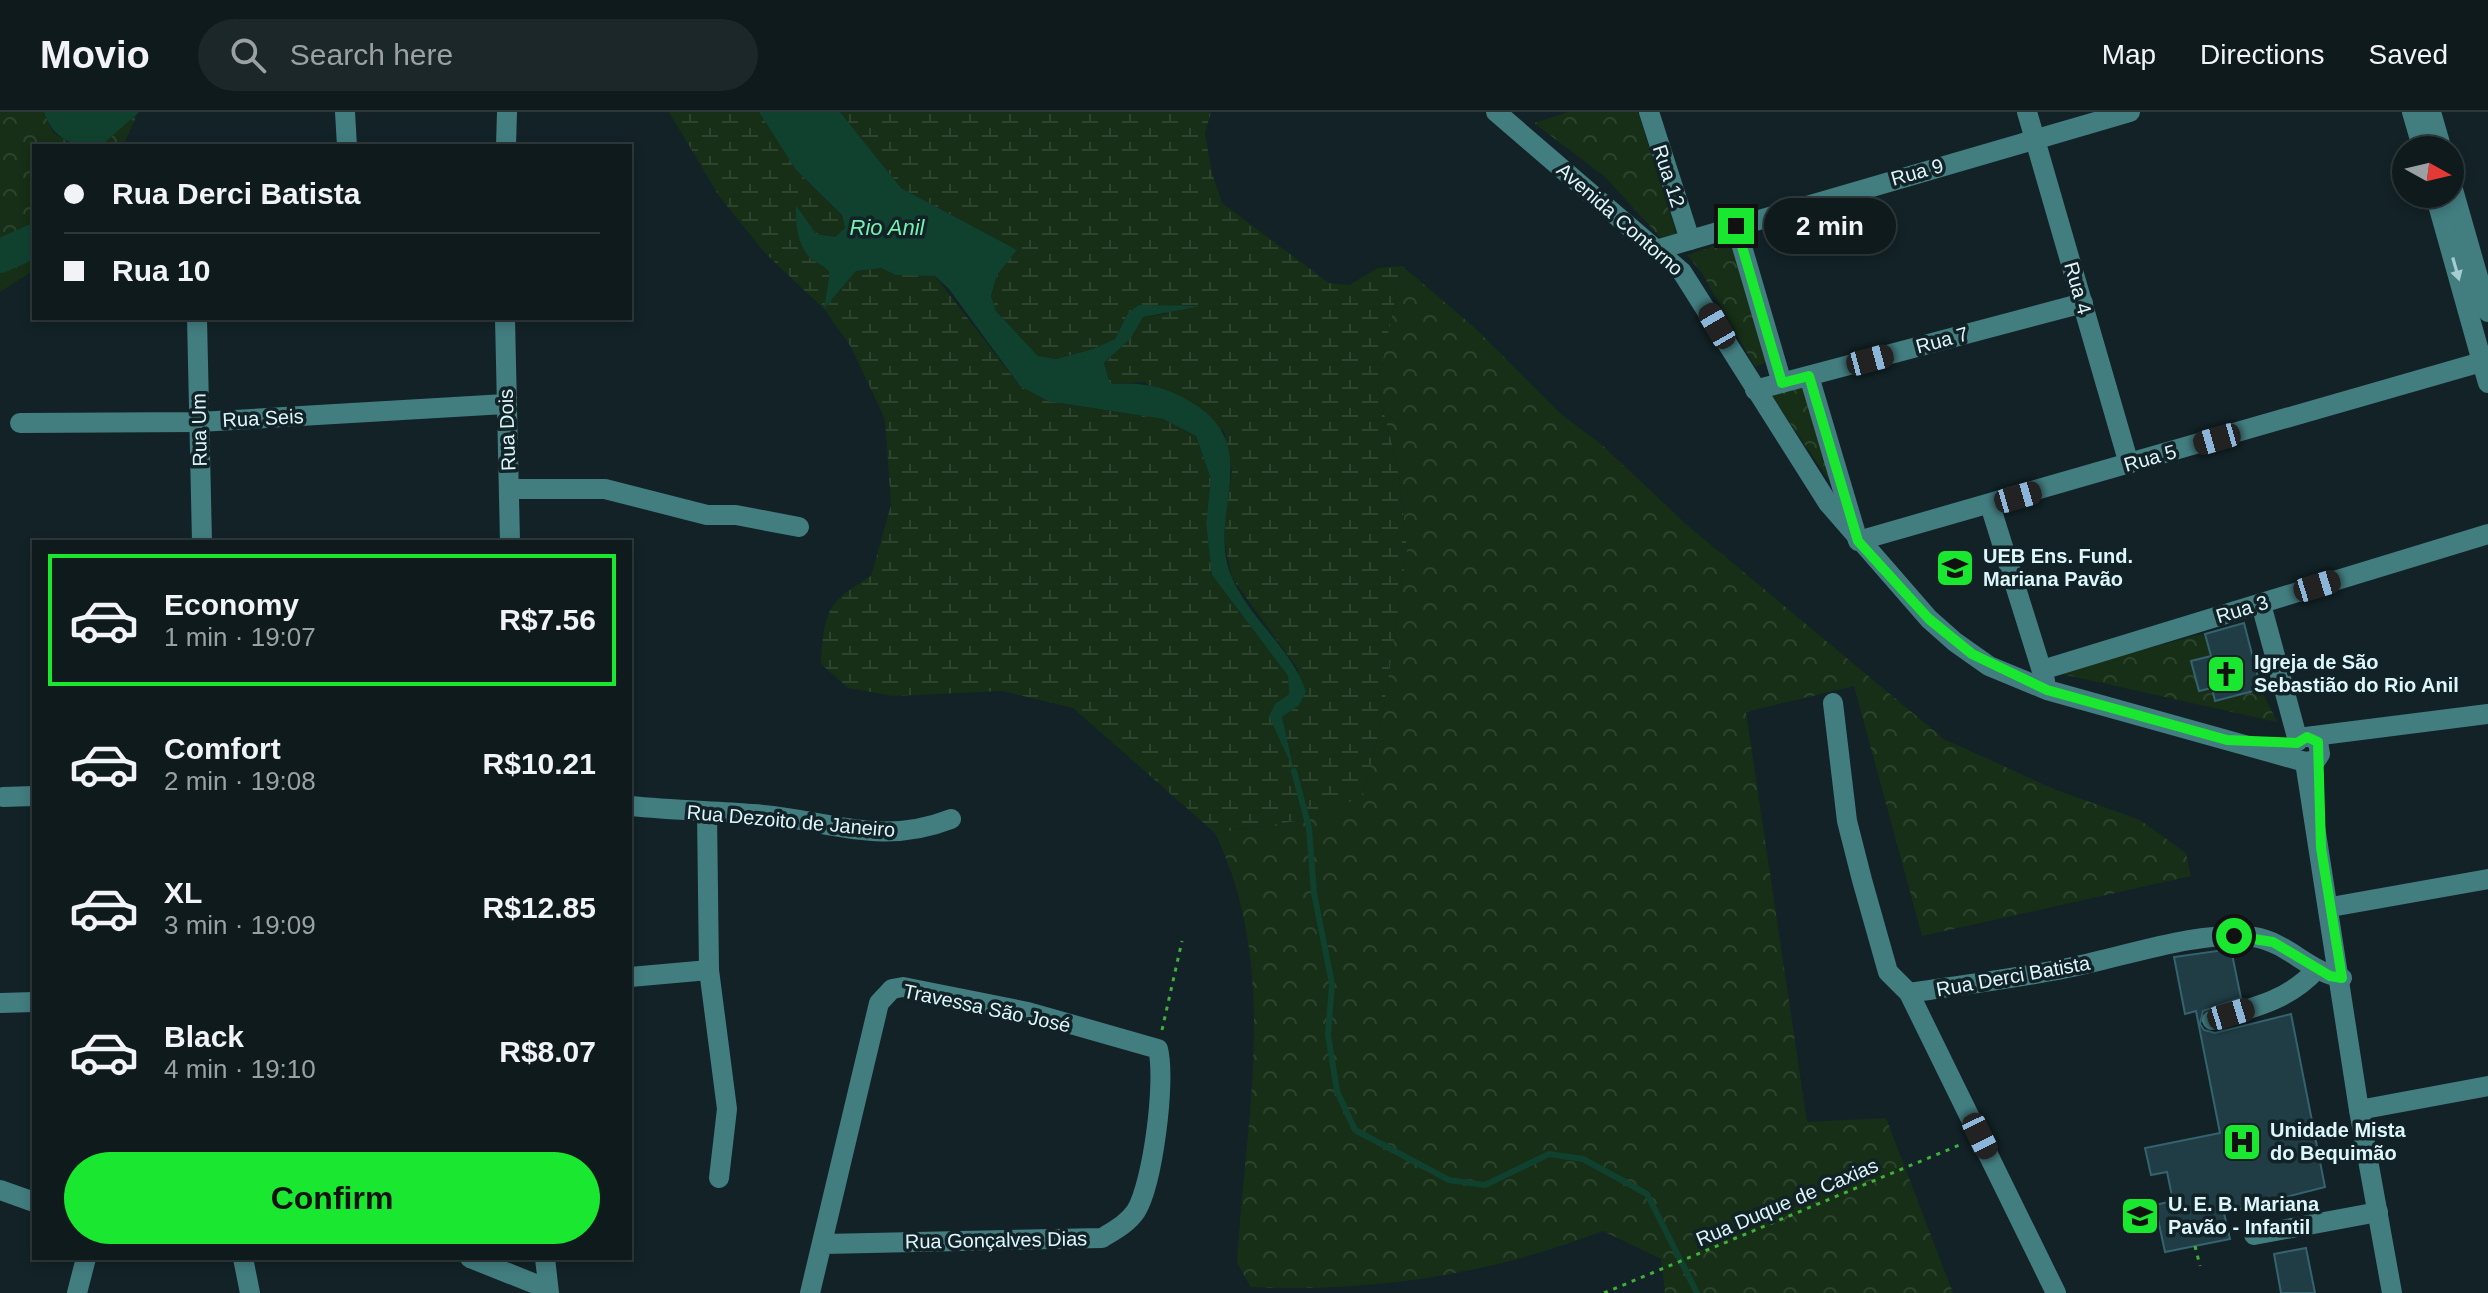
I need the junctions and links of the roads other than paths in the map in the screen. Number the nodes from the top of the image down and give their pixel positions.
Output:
1 (345, 112) edge
2 (507, 112) edge
3 (1526, 112) edge
4 (1649, 112) edge
5 (2027, 112) edge
6 (2130, 112) edge
7 (2412, 112) edge
8 (2431, 112) edge
9 (1500, 115) edge
10 (2419, 136) edge
11 (2438, 136) edge
12 (2035, 139) junction
13 (347, 144) edge
14 (506, 144) edge
15 (2439, 208) edge
16 (2458, 208) edge
17 (1736, 226) junction
18 (1690, 240) junction
19 (1659, 249) junction
20 (2083, 303) junction
21 (2488, 312) edge
22 (197, 320) edge
23 (505, 320) edge
24 (2485, 361) edge
25 (1809, 376) junction
26 (1782, 383) junction
27 (2488, 383) edge
28 (1755, 390) junction
29 (505, 404) junction
30 (199, 422) junction
31 (20, 423) dead end
32 (2129, 464) junction
33 (509, 489) junction
34 (1990, 505) junction
35 (799, 527) dead end
36 (2488, 534) edge
37 (202, 540) edge
38 (510, 540) edge
39 (1858, 541) junction
40 (2261, 604) junction
41 (2044, 680) junction
42 (1833, 703) dead end
43 (2488, 714) edge
44 (2488, 727) edge
45 (2306, 752) junction
46 (32, 796) edge
47 (3, 797) dead end
48 (632, 806) edge
49 (707, 813) junction
50 (951, 819) dead end
51 (2488, 879) edge
52 (2331, 907) junction
53 (2317, 969) junction
54 (709, 970) junction
55 (632, 977) edge
56 (2342, 978) junction
57 (1909, 993) junction
58 (32, 1002) edge
59 (0, 1003) edge
60 (2212, 1020) dead end
61 (2488, 1086) edge
62 (2359, 1110) junction
63 (719, 1178) dead end
64 (1144, 1189) joint
65 (0, 1190) edge
66 (32, 1201) edge
67 (2378, 1212) junction
68 (2254, 1235) dead end
69 (824, 1244) junction
70 (85, 1260) edge
71 (243, 1260) edge
72 (475, 1260) edge
73 (545, 1260) edge
74 (548, 1291) edge
75 (77, 1293) edge
76 (250, 1293) edge
77 (810, 1293) edge
78 (2056, 1293) edge
79 (2392, 1293) edge

1 - 13 street
2 - 14 street
3 - 9 street
4 - 18 street, Rua 12
5 - 12 street, Rua 4
6 - 12 street, Rua 9
7 - 10 street
8 - 11 street
9 - 19 street, Avenida Contorno
12 - 17 street, Rua 9
12 - 20 street, Rua 4
15 -> 24 street
16 - 21 street
17 - 18 street, Rua 9
17 - 26 street
18 - 19 street, Rua 9
19 - 28 street, Avenida Contorno
20 - 25 street, Rua 7
20 - 32 street, Rua 4
22 - 30 street, Rua Um
23 - 29 street, Rua Dois
24 - 27 street
24 - 32 street, Rua 5
25 - 26 street, Rua 7
25 - 39 street
26 - 28 street, Rua 7
28 - 39 street, Avenida Contorno
29 - 30 street, Rua Seis
29 - 33 street, Rua Dois
30 - 31 street, Rua Seis
30 - 37 street, Rua Um
32 - 34 street, Rua 5
33 - 35 street
33 - 38 street, Rua Dois
34 - 39 street, Rua 5
34 - 41 street
36 - 40 street, Rua 3
39 - 41 street, Avenida Contorno
40 - 41 street, Rua 3
40 - 45 street
41 - 45 street, Avenida Contorno
42 - 57 street
43 - 45 street, Avenida Contorno
44 - 45 street
45 - 52 street
46 - 47 street
48 - 49 street, Rua Dezoito de Janeiro
49 - 50 street, Rua Dezoito de Janeiro
49 - 54 street
51 - 52 street
52 - 56 street
53 - 56 street, Rua Derci Batista
53 - 57 street, Rua Derci Batista
53 - 60 street
54 - 55 street
54 - 63 street
56 - 62 street
57 - 78 street, Rua Derci Batista
58 - 59 street
61 - 62 street
62 - 67 street
64 - 69 street, Rua Gonçalves Dias
64 - 69 street, Travessa São José
65 - 66 street
67 - 68 street
67 - 79 street
69 - 77 street, Travessa São José
70 - 75 street
71 - 76 street
72 - 74 street
73 - 74 street

